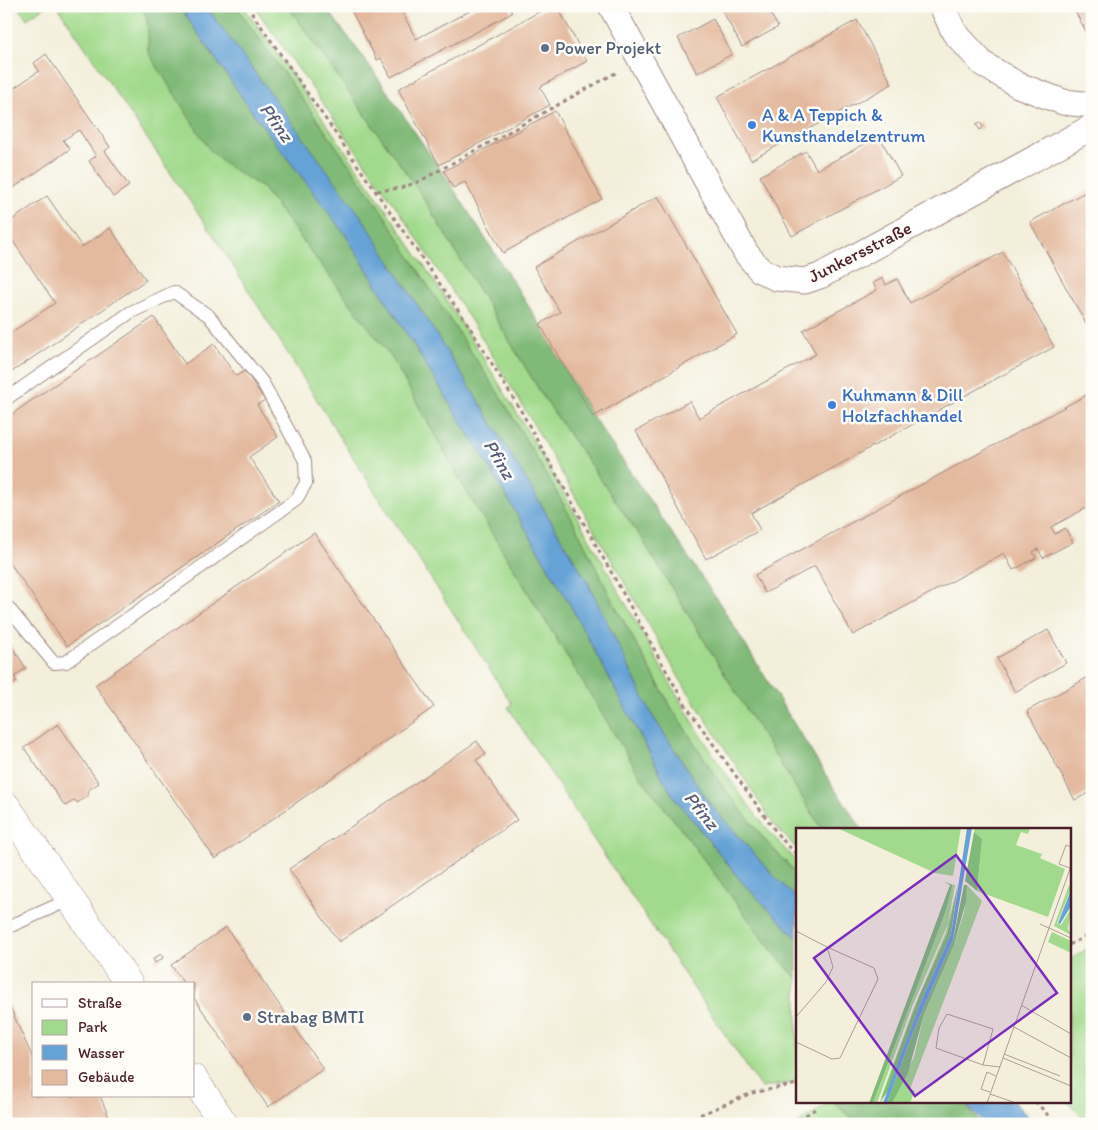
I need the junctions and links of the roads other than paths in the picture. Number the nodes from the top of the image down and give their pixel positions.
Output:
1 (611, 6) edge
2 (942, 6) edge
3 (1092, 105) edge
4 (1092, 126) edge
5 (6, 399) edge
6 (6, 605) edge
7 (6, 806) edge
8 (71, 899) junction
9 (6, 928) edge
10 (128, 982) edge
11 (195, 1080) edge
12 (224, 1124) edge

1 - 4 street, Junkersstraße
2 - 3 street
5 - 6 lane
7 - 8 street
8 - 9 lane
8 - 10 street
11 - 12 street

